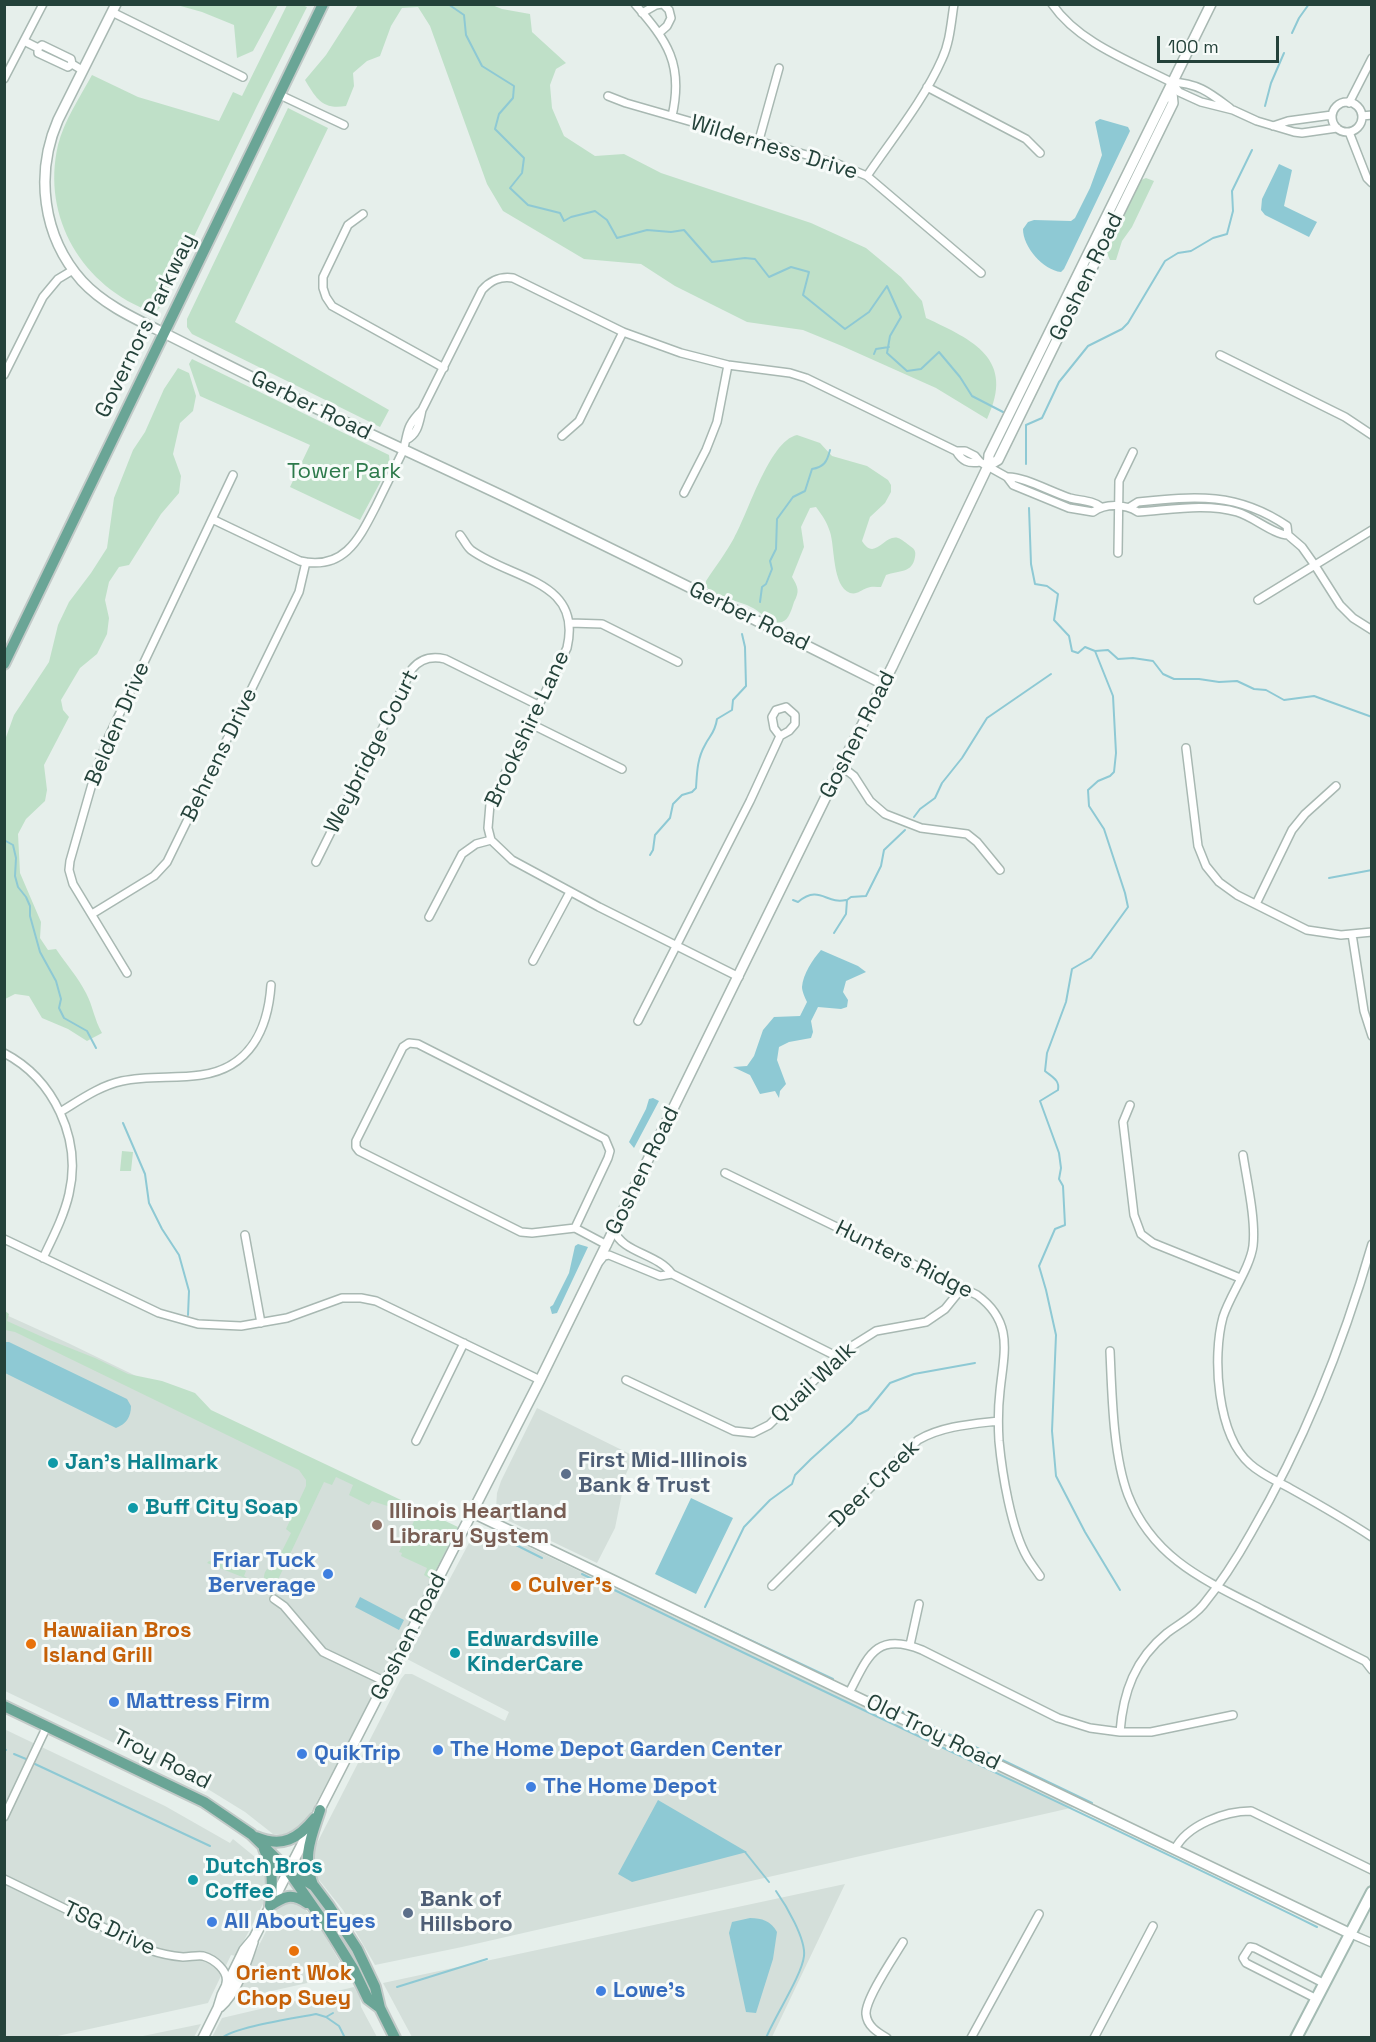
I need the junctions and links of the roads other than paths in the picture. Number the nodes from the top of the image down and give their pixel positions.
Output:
1 (43, 4) edge
2 (323, 4) edge
3 (635, 4) edge
4 (662, 4) edge
5 (954, 4) edge
6 (1052, 4) edge
7 (1210, 4) edge
8 (114, 8) edge
9 (642, 13) junction
10 (659, 33) junction
11 (24, 41) junction
12 (1371, 58) edge
13 (779, 68) dead end
14 (82, 70) junction
15 (243, 76) dead end
16 (4, 79) edge
17 (1171, 82) junction
18 (927, 87) junction
19 (280, 95) junction
20 (608, 96) dead end
21 (1349, 103) junction
22 (1233, 110) junction
23 (1332, 115) junction
24 (1371, 115) edge
25 (672, 116) junction
26 (1362, 116) junction
27 (344, 125) dead end
28 (1273, 126) junction
29 (1336, 128) junction
30 (1349, 132) junction
31 (759, 140) junction
32 (1040, 153) dead end
33 (867, 176) junction
34 (1371, 183) edge
35 (363, 214) dead end
36 (73, 270) junction
37 (981, 273) dead end
38 (623, 332) junction
39 (164, 333) junction
40 (1220, 355) dead end
41 (728, 365) junction
42 (444, 368) junction
43 (4, 375) edge
44 (1371, 435) edge
45 (562, 436) dead end
46 (404, 451) junction
47 (1133, 452) dead end
48 (984, 464) junction
49 (233, 475) dead end
50 (684, 493) dead end
51 (1118, 506) junction
52 (1130, 507) junction
53 (212, 519) junction
54 (1371, 530) edge
55 (460, 535) dead end
56 (1288, 535) junction
57 (1118, 553) dead end
58 (306, 562) junction
59 (1314, 564) junction
60 (1258, 600) dead end
61 (570, 622) junction
62 (1371, 630) edge
63 (678, 662) dead end
64 (4, 664) edge
65 (883, 684) junction
66 (538, 705) junction
67 (529, 723) junction
68 (779, 734) dead end
69 (1186, 748) dead end
70 (841, 766) junction
71 (622, 769) dead end
72 (1336, 786) dead end
73 (491, 840) junction
74 (316, 862) dead end
75 (1000, 870) dead end
76 (570, 892) junction
77 (1256, 904) junction
78 (92, 914) junction
79 (429, 917) dead end
80 (1371, 932) edge
81 (1352, 934) junction
82 (675, 945) junction
83 (533, 961) dead end
84 (127, 973) dead end
85 (739, 977) junction
86 (271, 985) dead end
87 (638, 1021) dead end
88 (1371, 1036) edge
89 (4, 1053) edge
90 (1130, 1105) dead end
91 (60, 1112) junction
92 (1244, 1155) dead end
93 (725, 1173) dead end
94 (575, 1228) junction
95 (614, 1230) junction
96 (245, 1235) dead end
97 (4, 1239) edge
98 (1371, 1244) edge
99 (607, 1245) junction
100 (43, 1258) junction
101 (599, 1262) junction
102 (672, 1274) junction
103 (1240, 1278) junction
104 (962, 1288) junction
105 (261, 1323) junction
106 (464, 1343) junction
107 (1110, 1351) dead end
108 (838, 1357) junction
109 (540, 1380) junction
110 (626, 1380) dead end
111 (998, 1421) junction
112 (416, 1441) dead end
113 (1279, 1481) junction
114 (473, 1513) junction
115 (1371, 1535) edge
116 (1040, 1576) dead end
117 (772, 1586) dead end
118 (1217, 1586) junction
119 (274, 1599) dead end
120 (919, 1604) dead end
121 (910, 1645) junction
122 (1371, 1670) edge
123 (386, 1682) junction
124 (849, 1693) junction
125 (4, 1706) edge
126 (1233, 1715) dead end
127 (47, 1726) junction
128 (1119, 1732) junction
129 (318, 1813) junction
130 (4, 1817) edge
131 (251, 1834) junction
132 (261, 1843) junction
133 (1175, 1849) junction
134 (288, 1870) junction
135 (1371, 1870) edge
136 (4, 1879) edge
137 (314, 1886) junction
138 (1371, 1892) edge
139 (270, 1906) junction
140 (313, 1907) junction
141 (1040, 1914) dead end
142 (1153, 1926) dead end
143 (1351, 1934) junction
144 (254, 1938) junction
145 (903, 1942) dead end
146 (1371, 1943) edge
147 (1325, 1984) junction
148 (222, 1995) junction
149 (1317, 1999) junction
150 (218, 2008) junction
151 (380, 2008) junction
152 (203, 2037) edge
153 (395, 2037) edge
154 (887, 2037) edge
155 (971, 2037) edge
156 (1094, 2037) edge
157 (1296, 2037) edge

1 - 11 street
2 - 19 main road, Governors Parkway
3 - 9 street
4 - 9 street
4 - 10 street
5 - 18 street
6 - 17 street
7 - 17 street, Goshen Road
8 - 14 street, Gerber Road
8 - 15 street
9 - 10 street
10 - 25 street
11 - 14 street
11 - 16 street
12 - 21 street
13 - 31 street
14 - 36 street, Gerber Road
17 - 22 street
17 - 22 street
17 - 48 street, Goshen Road
18 - 32 street
18 - 33 street
19 - 27 street
19 - 39 main road, Governors Parkway
20 - 25 street, Wilderness Drive
21 - 23 street
21 - 26 street
22 - 28 street
23 - 28 street
23 - 29 street
24 - 26 street
25 - 31 street, Wilderness Drive
26 - 30 street
28 - 29 street
29 - 30 street
30 - 34 street
31 - 33 street, Wilderness Drive
33 - 37 street, Wilderness Drive
35 - 42 street
36 - 39 street, Gerber Road
36 - 43 street
38 - 41 street
38 - 42 street
38 - 45 street
39 - 46 street, Gerber Road
39 - 64 main road, Governors Parkway
40 - 44 street
41 - 48 street
41 - 50 street
42 - 46 street
46 - 58 street
46 - 65 street, Gerber Road
47 - 51 street
48 - 51 street
48 - 65 street, Goshen Road
49 - 53 street, Belden Drive
51 - 52 street
51 - 57 street
52 - 56 street
52 - 56 street
53 - 58 street
53 - 78 street, Belden Drive
54 - 59 street
55 - 61 street, Brookshire Lane
56 - 59 street
58 - 78 street, Behrens Drive
59 - 60 street
59 - 62 street
61 - 63 street
61 - 66 street, Brookshire Lane
65 - 70 street, Goshen Road
66 - 67 street, Brookshire Lane
66 - 74 street, Weybridge Court
67 - 71 street
67 - 73 street, Brookshire Lane
68 - 82 street
69 - 77 street
70 - 75 street
70 - 85 street, Goshen Road
72 - 77 street
73 - 76 street, Brookshire Lane
73 - 79 street
76 - 82 street, Brookshire Lane
76 - 83 street
77 - 81 street
78 - 84 street, Belden Drive
80 - 81 street
81 - 88 street
82 - 85 street, Brookshire Lane
82 - 87 street
85 - 95 street, Goshen Road
86 - 91 street
89 - 91 street
90 - 103 street
91 - 100 street
92 - 103 street
93 - 104 street, Hunters Ridge
94 - 94 street
94 - 99 street
95 - 99 street, Goshen Road
95 - 102 street
96 - 105 street
97 - 100 street
98 - 113 street
99 - 101 street, Goshen Road
100 - 105 street
101 - 102 street
101 - 109 street, Goshen Road
102 - 108 street
103 - 113 street
104 - 108 street, Quail Walk
104 - 111 street, Hunters Ridge
105 - 106 street
106 - 109 street
106 - 112 street
107 - 118 street
108 - 110 street, Quail Walk
109 - 114 street, Goshen Road
111 - 116 street, Hunters Ridge
111 - 117 street, Deer Creek
113 - 115 street
113 - 118 street
114 - 123 street, Goshen Road
114 - 124 street, Old Troy Road
118 - 122 street
118 - 128 street
119 - 123 street
120 - 121 street
121 - 124 street
121 - 128 street
123 - 129 street, Goshen Road
124 - 133 street, Old Troy Road
125 - 127 main road, Troy Road
126 - 128 street
127 - 130 street
127 - 131 main road, Troy Road
129 - 131 main road
129 - 134 street, Goshen Road
129 - 137 main road
131 - 132 main road, Troy Road
132 - 134 main road, Troy Road
132 - 139 main road
133 - 135 street
133 - 143 street, Old Troy Road
134 - 137 main road, Troy Road
134 - 139 street, Goshen Road
134 - 140 main road, Troy Road
136 - 148 street, TSG Drive
137 - 151 main road, Troy Road
138 - 143 main road
139 - 140 main road
139 - 144 street, Goshen Road
140 - 151 main road, Troy Road
141 - 155 street
142 - 156 street
143 - 146 street
143 - 147 main road
144 - 148 street
144 - 150 street
145 - 154 street
147 - 149 main road
147 - 149 street
148 - 150 street
149 - 157 main road
150 - 152 street
151 - 153 main road, Troy Road

